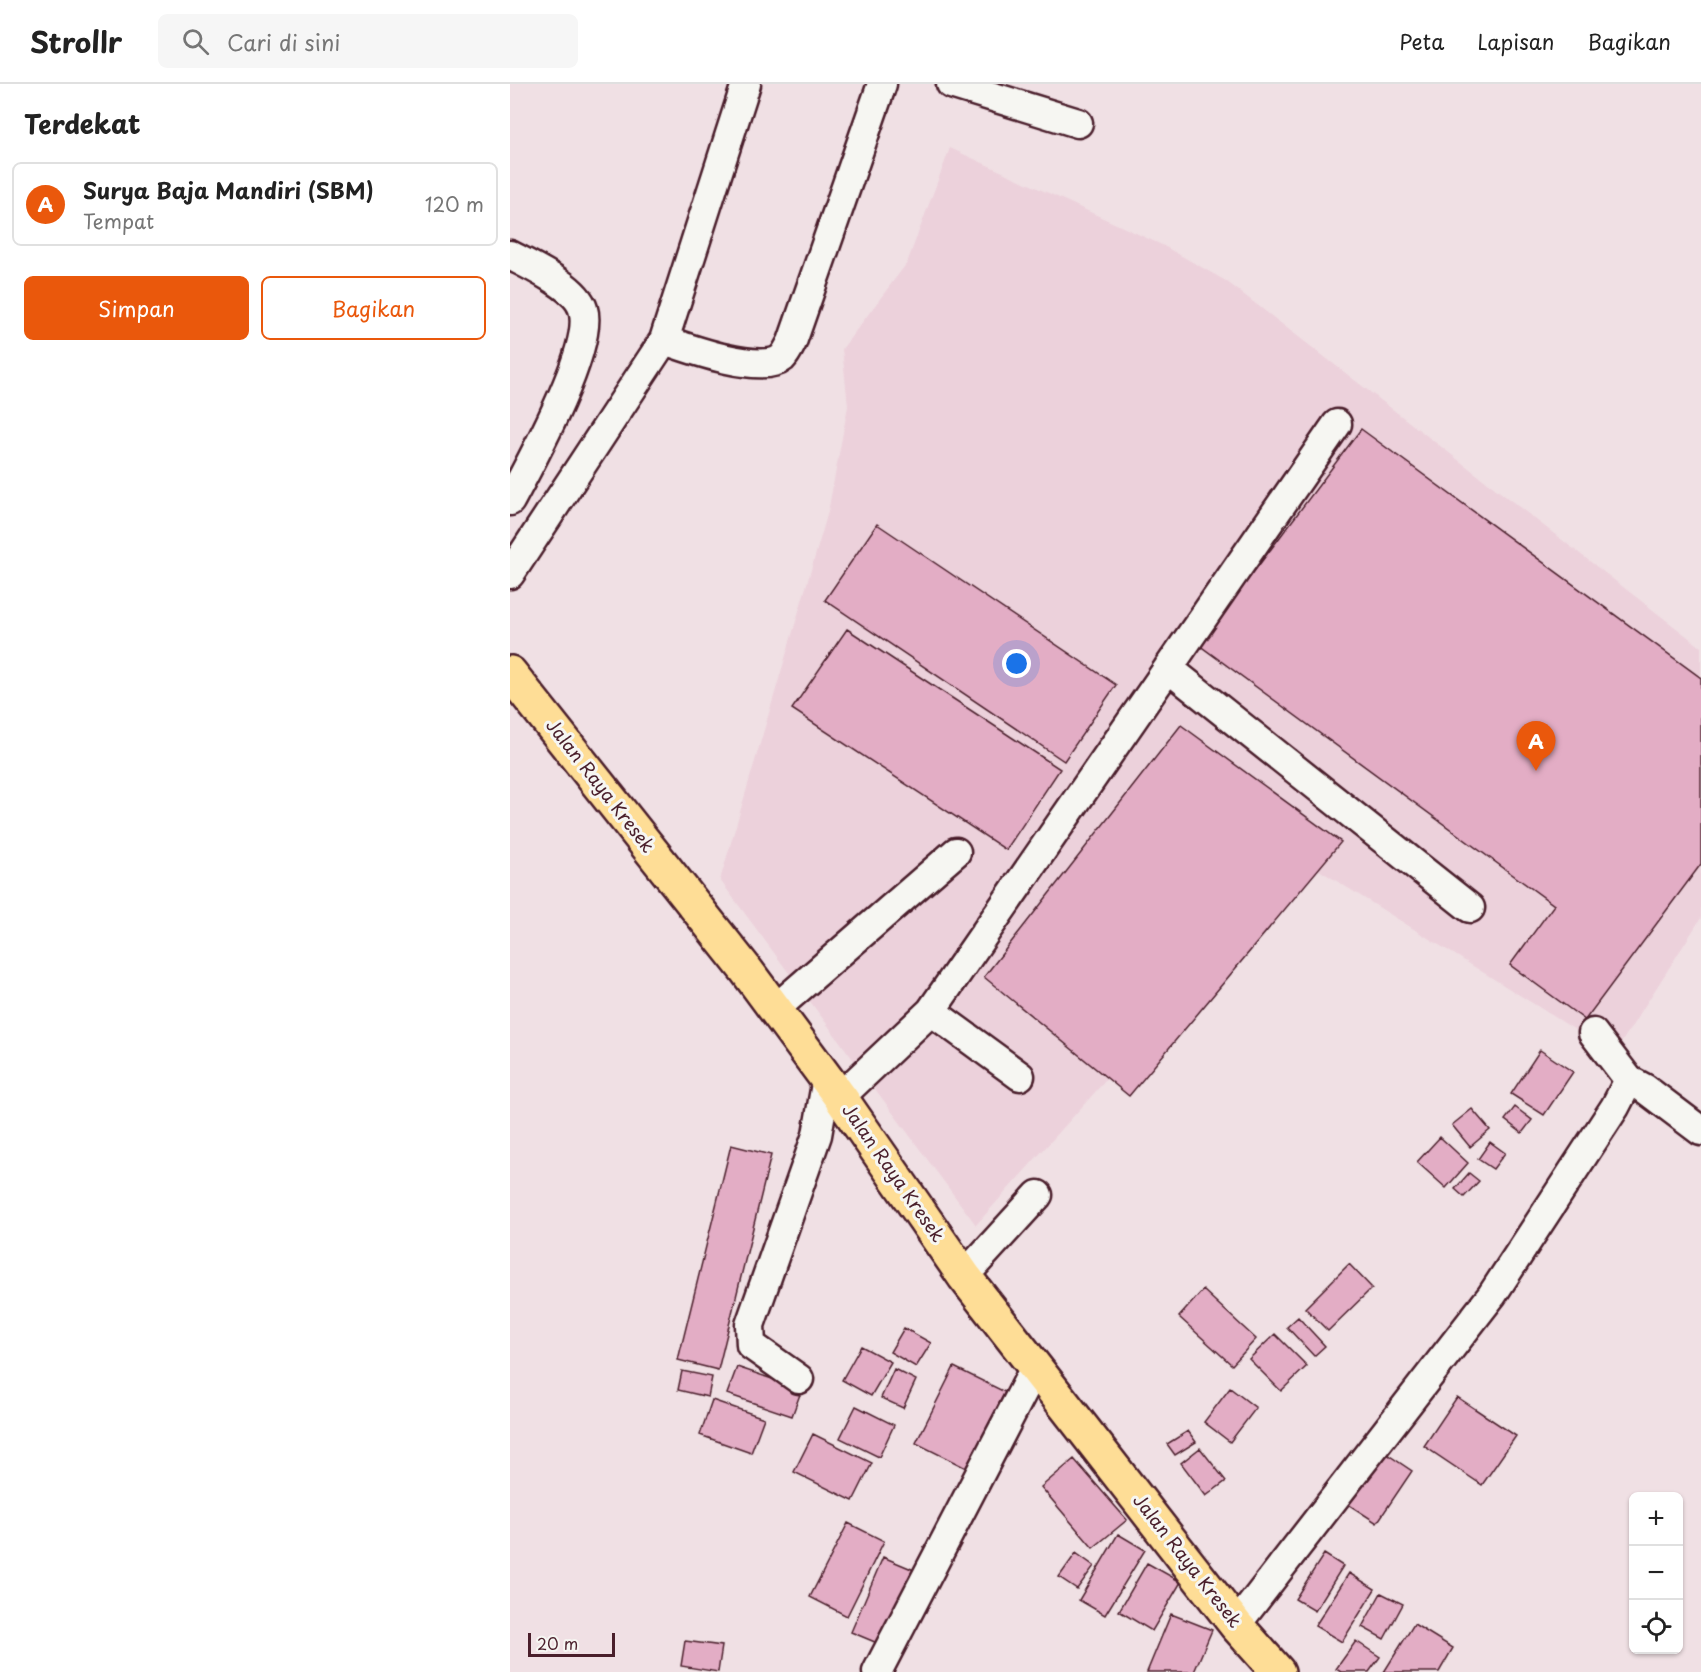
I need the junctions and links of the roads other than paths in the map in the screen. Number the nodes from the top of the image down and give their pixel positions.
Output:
1 (746, 84) edge
2 (882, 84) edge
3 (951, 84) edge
4 (1078, 123) dead end
5 (510, 255) edge
6 (663, 340) junction
7 (1337, 424) dead end
8 (510, 501) edge
9 (510, 574) edge
10 (1168, 668) junction
11 (510, 673) edge
12 (956, 852) dead end
13 (1470, 908) dead end
14 (776, 1009) junction
15 (931, 1011) junction
16 (1593, 1033) dead end
17 (1020, 1076) dead end
18 (1629, 1080) junction
19 (834, 1088) junction
20 (1701, 1131) edge
21 (1038, 1195) dead end
22 (964, 1276) junction
23 (1036, 1366) junction
24 (799, 1378) dead end
25 (1236, 1625) junction
26 (877, 1672) edge
27 (1278, 1672) edge

1 - 6 street
2 - 6 street
3 - 4 street
5 - 8 street
6 - 9 street
7 - 10 street
10 - 13 street
10 - 15 street
11 - 14 main road, Jalan Raya Kresek
12 - 14 street
14 - 19 main road, Jalan Raya Kresek
15 - 17 street
15 - 19 street
16 - 18 street
18 - 20 street
18 - 25 street
19 - 22 main road, Jalan Raya Kresek
19 - 24 street
21 - 22 street
22 - 23 main road, Jalan Raya Kresek
23 - 25 main road, Jalan Raya Kresek
23 - 26 street
25 - 27 main road, Jalan Raya Kresek

